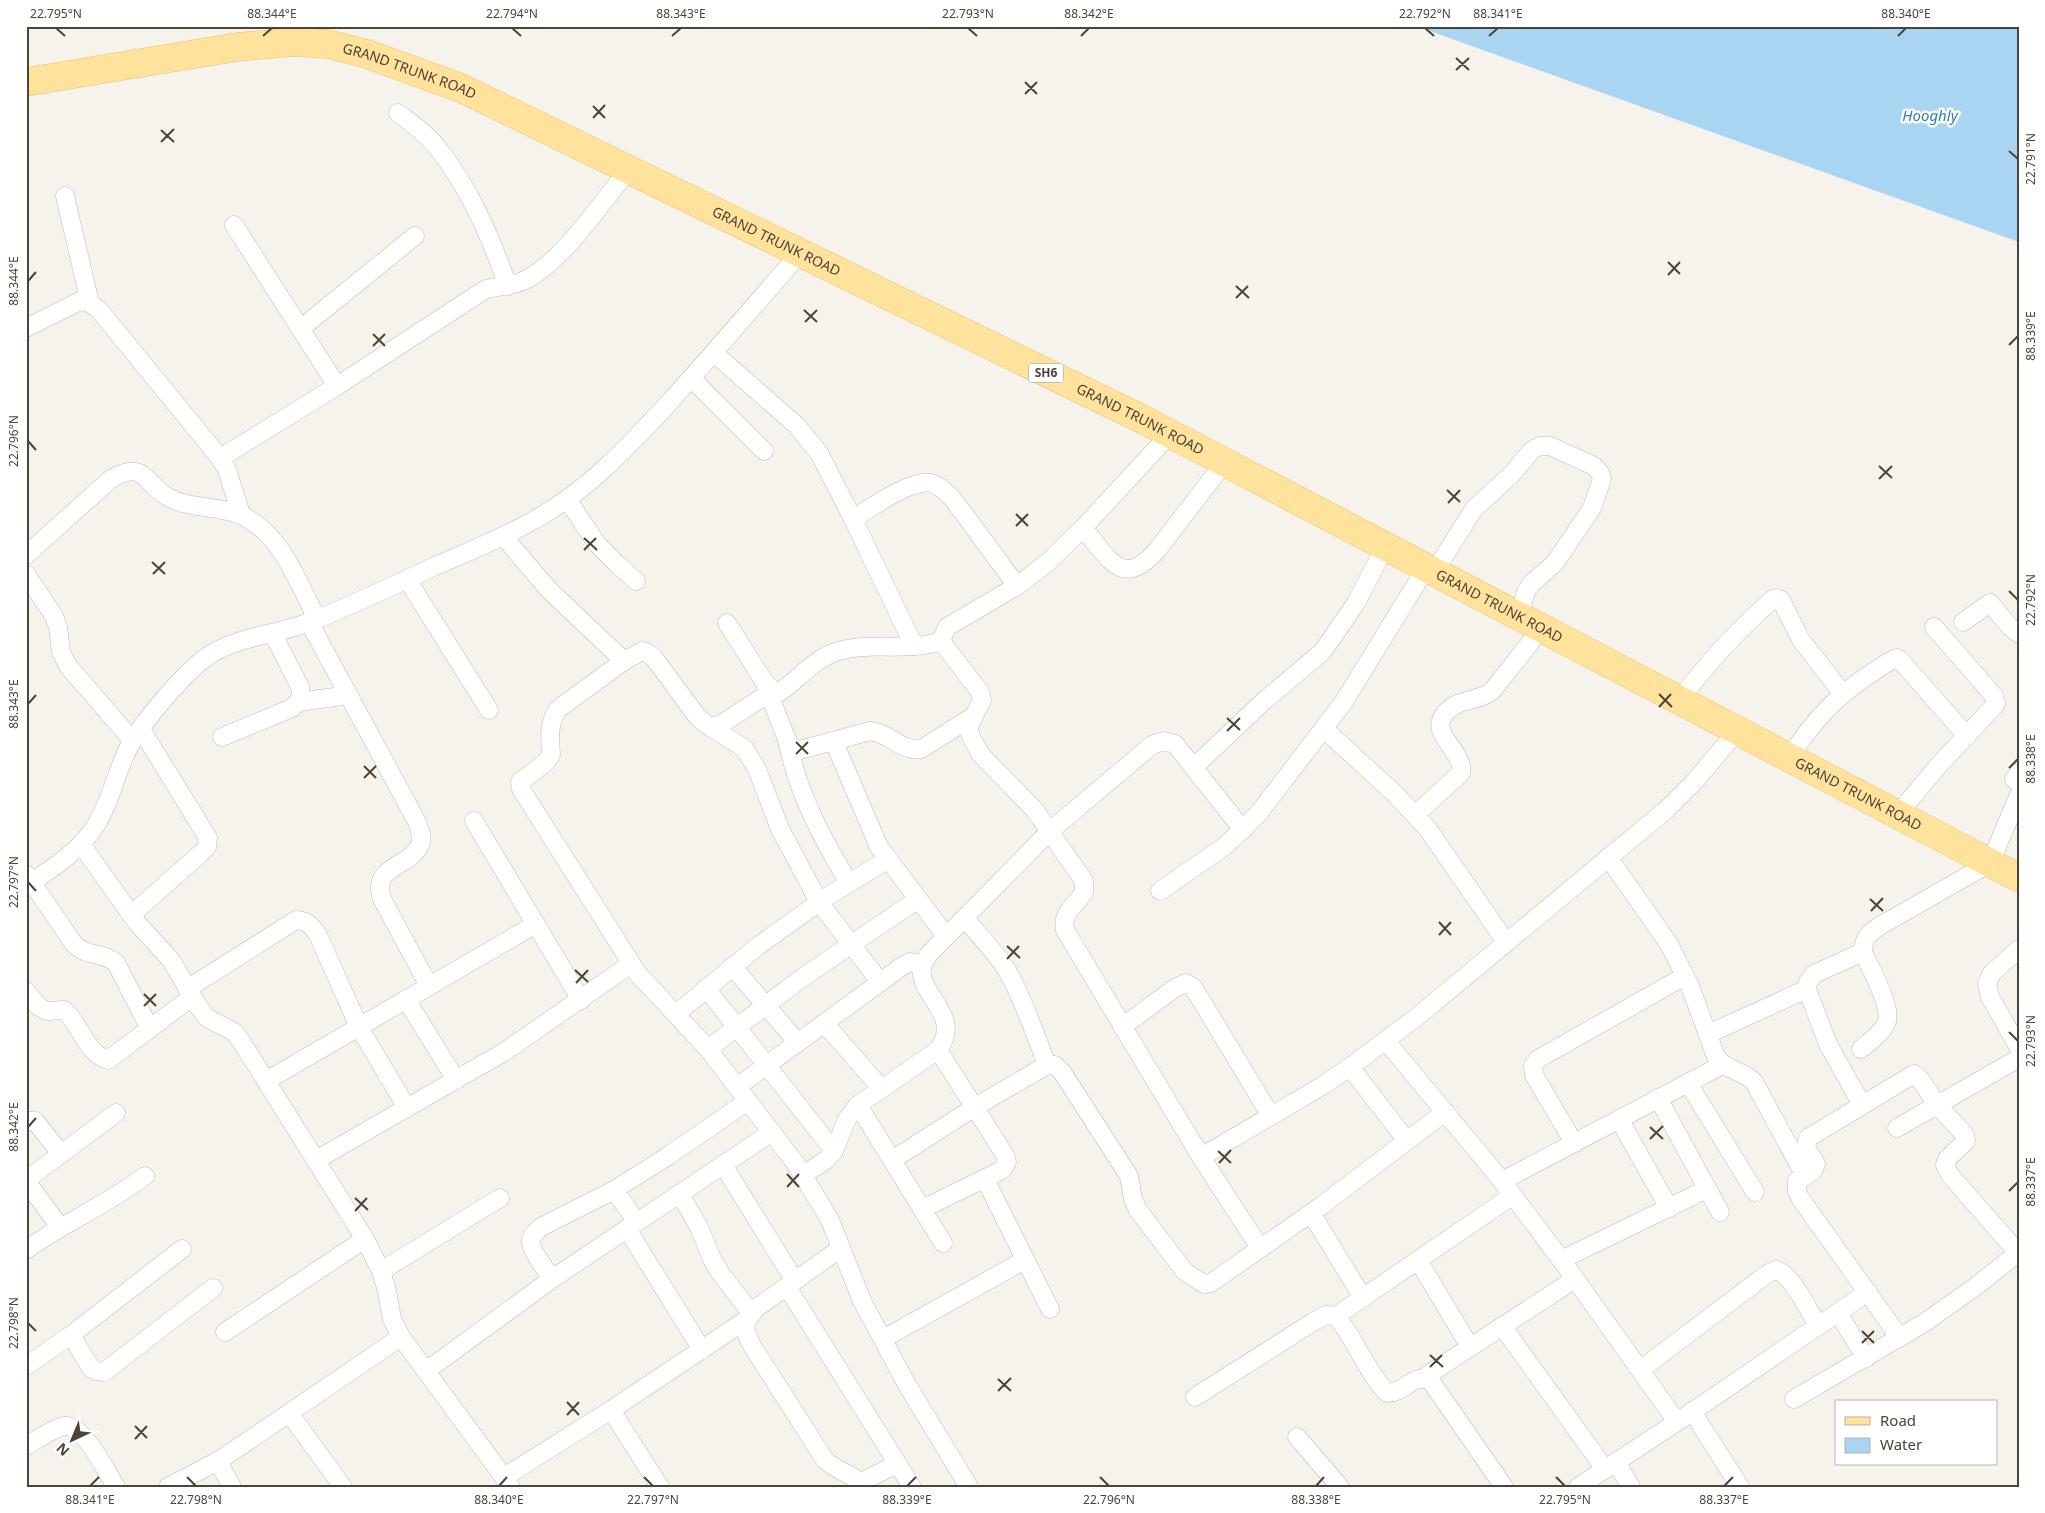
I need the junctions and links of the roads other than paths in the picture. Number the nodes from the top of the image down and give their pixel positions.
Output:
1 (315, 35) edge
2 (26, 82) edge
3 (398, 113) dead end
4 (629, 169) junction
5 (65, 196) dead end
6 (234, 225) dead end
7 (415, 236) dead end
8 (800, 253) junction
9 (508, 286) junction
10 (90, 303) junction
11 (26, 328) edge
12 (300, 329) junction
13 (714, 354) junction
14 (692, 378) junction
15 (337, 386) junction
16 (1170, 434) junction
17 (764, 452) dead end
18 (220, 458) junction
19 (1224, 462) junction
20 (567, 499) junction
21 (241, 514) junction
22 (853, 519) junction
23 (1083, 528) junction
24 (503, 536) junction
25 (1386, 547) junction
26 (26, 555) edge
27 (1430, 570) junction
28 (26, 574) edge
29 (407, 579) junction
30 (636, 581) dead end
31 (1017, 586) junction
32 (313, 620) junction
33 (1530, 622) junction
34 (1963, 622) dead end
35 (727, 623) dead end
36 (1934, 627) dead end
37 (273, 634) junction
38 (2019, 634) edge
39 (941, 641) junction
40 (914, 646) junction
41 (624, 661) junction
42 (767, 688) junction
43 (1844, 694) junction
44 (349, 695) junction
45 (1679, 701) junction
46 (299, 702) junction
47 (488, 710) dead end
48 (972, 718) junction
49 (712, 728) junction
50 (1324, 729) junction
51 (1737, 731) junction
52 (137, 735) junction
53 (1967, 736) junction
54 (222, 737) dead end
55 (787, 740) junction
56 (834, 742) junction
57 (1789, 758) junction
58 (1194, 767) junction
59 (2019, 773) edge
60 (2019, 784) edge
61 (2019, 795) edge
62 (1415, 815) junction
63 (1897, 815) junction
64 (474, 821) dead end
65 (1243, 830) junction
66 (1050, 831) junction
67 (81, 844) junction
68 (1608, 857) junction
69 (887, 860) junction
70 (1990, 863) junction
71 (2019, 878) edge
72 (28, 881) edge
73 (849, 883) junction
74 (1160, 891) dead end
75 (917, 900) junction
76 (819, 902) junction
77 (131, 915) junction
78 (964, 918) junction
79 (536, 924) junction
80 (946, 936) junction
81 (1506, 942) junction
82 (851, 945) junction
83 (2019, 949) edge
84 (1863, 952) junction
85 (631, 964) junction
86 (923, 964) junction
87 (732, 966) junction
88 (1685, 976) junction
89 (880, 982) junction
90 (430, 986) junction
91 (706, 988) junction
92 (1807, 989) junction
93 (26, 991) edge
94 (190, 993) junction
95 (406, 999) junction
96 (581, 1000) junction
97 (766, 1004) junction
98 (676, 1014) junction
99 (824, 1023) junction
100 (359, 1027) junction
101 (737, 1027) junction
102 (1122, 1027) junction
103 (150, 1029) junction
104 (1708, 1034) junction
105 (1386, 1041) junction
106 (798, 1043) junction
107 (2019, 1048) edge
108 (708, 1049) junction
109 (1861, 1049) dead end
110 (938, 1050) junction
111 (2019, 1058) edge
112 (1047, 1064) junction
113 (767, 1065) junction
114 (1722, 1065) junction
115 (1350, 1067) junction
116 (456, 1080) junction
117 (266, 1081) junction
118 (1688, 1083) junction
119 (737, 1087) junction
120 (880, 1088) junction
121 (1658, 1098) junction
122 (748, 1101) junction
123 (858, 1105) junction
124 (1862, 1105) junction
125 (1937, 1105) junction
126 (975, 1107) junction
127 (407, 1108) junction
128 (1445, 1112) junction
129 (116, 1113) dead end
130 (1271, 1116) junction
131 (1619, 1119) junction
132 (26, 1121) edge
133 (1897, 1128) dead end
134 (772, 1132) junction
135 (1407, 1141) junction
136 (1574, 1143) junction
137 (834, 1152) junction
138 (61, 1154) junction
139 (1202, 1157) junction
140 (316, 1160) junction
141 (892, 1160) junction
142 (723, 1165) junction
143 (803, 1175) junction
144 (145, 1176) dead end
145 (1805, 1176) junction
146 (985, 1179) junction
147 (26, 1180) edge
148 (1502, 1181) junction
149 (1707, 1189) junction
150 (614, 1190) junction
151 (1755, 1192) dead end
152 (680, 1194) junction
153 (1512, 1196) junction
154 (500, 1198) dead end
155 (1669, 1208) junction
156 (922, 1209) junction
157 (1720, 1212) dead end
158 (1310, 1213) junction
159 (632, 1226) junction
160 (60, 1227) junction
161 (365, 1239) junction
162 (942, 1243) dead end
163 (841, 1248) junction
164 (1260, 1248) junction
165 (182, 1249) dead end
166 (26, 1250) edge
167 (2018, 1253) edge
168 (1025, 1260) junction
169 (1418, 1260) junction
170 (1561, 1260) junction
171 (381, 1271) junction
172 (552, 1280) junction
173 (1575, 1280) junction
174 (791, 1284) junction
175 (213, 1288) dead end
176 (1868, 1292) junction
177 (1363, 1298) junction
178 (1050, 1308) dead end
179 (1838, 1313) junction
180 (1336, 1316) junction
181 (749, 1317) junction
182 (1502, 1326) junction
183 (1818, 1326) junction
184 (225, 1332) dead end
185 (71, 1335) junction
186 (401, 1337) junction
187 (1900, 1338) junction
188 (883, 1339) junction
189 (1470, 1347) junction
190 (702, 1350) junction
191 (1866, 1358) junction
192 (26, 1366) edge
193 (1640, 1370) junction
194 (426, 1371) junction
195 (1423, 1378) junction
196 (1195, 1397) dead end
197 (1794, 1400) dead end
198 (611, 1410) junction
199 (1692, 1411) junction
200 (290, 1413) junction
201 (1677, 1422) junction
202 (1297, 1437) dead end
203 (26, 1446) edge
204 (218, 1461) junction
205 (897, 1464) junction
206 (1610, 1466) junction
207 (508, 1482) edge
208 (863, 1485) edge
209 (116, 1487) edge
210 (168, 1487) edge
211 (232, 1487) edge
212 (343, 1487) edge
213 (660, 1487) edge
214 (912, 1487) edge
215 (969, 1487) edge
216 (1340, 1487) edge
217 (1504, 1487) edge
218 (1578, 1487) edge
219 (1631, 1487) edge
220 (1740, 1487) edge

1 - 2 main road, GRAND TRUNK ROAD / SH6
1 - 4 main road, GRAND TRUNK ROAD / SH6
3 - 9 street
4 - 8 main road, GRAND TRUNK ROAD / SH6
4 - 9 street
5 - 10 street
6 - 12 street
7 - 12 street
8 - 13 street
8 - 16 main road, GRAND TRUNK ROAD / SH6
9 - 15 street
10 - 11 street
10 - 18 street
12 - 15 street
13 - 14 street
13 - 22 street
14 - 17 street
14 - 20 street
15 - 18 street
16 - 19 main road, GRAND TRUNK ROAD / SH6
16 - 23 street
18 - 21 street
19 - 23 street
19 - 25 main road, GRAND TRUNK ROAD / SH6
20 - 24 street
20 - 30 street
21 - 26 street
21 - 32 street
22 - 31 street
22 - 40 street
23 - 31 street
24 - 29 street
24 - 41 street
25 - 27 main road, GRAND TRUNK ROAD / SH6
25 - 58 street
27 - 33 main road, GRAND TRUNK ROAD / SH6
27 - 33 street
27 - 50 street
28 - 52 street
29 - 32 street
29 - 47 street
31 - 39 street
32 - 37 street
32 - 44 street
33 - 45 main road, GRAND TRUNK ROAD / SH6
33 - 62 street
34 - 38 street
35 - 42 street
36 - 53 street
37 - 46 street
37 - 52 street
39 - 40 street
39 - 48 street
40 - 42 street
41 - 49 street
41 - 85 street
42 - 49 street
42 - 55 street
43 - 45 street
43 - 53 street
43 - 57 street
44 - 46 street
44 - 90 street
45 - 51 main road, GRAND TRUNK ROAD / SH6
46 - 54 street
48 - 56 street
48 - 66 street
49 - 76 street
50 - 62 street
50 - 65 street
51 - 57 main road, GRAND TRUNK ROAD / SH6
51 - 68 street
52 - 67 street
52 - 77 street
53 - 63 street
55 - 56 street
55 - 73 street
56 - 69 street
57 - 63 main road, GRAND TRUNK ROAD / SH6
58 - 65 street
58 - 66 street
59 - 60 street
61 - 70 street
62 - 81 street
63 - 70 main road, GRAND TRUNK ROAD / SH6
64 - 79 street
65 - 74 street
66 - 78 street
66 - 102 street
67 - 72 street
67 - 77 street
68 - 81 street
68 - 88 street
69 - 73 street
69 - 75 street
70 - 71 main road, GRAND TRUNK ROAD / SH6
70 - 84 street
72 - 103 street
73 - 76 street
75 - 80 street
75 - 82 street
76 - 82 street
76 - 87 street
77 - 94 street
78 - 80 street
78 - 112 street
79 - 90 street
79 - 96 street
80 - 86 street
81 - 105 street
82 - 89 street
82 - 97 street
83 - 107 street
84 - 92 street
84 - 109 street
85 - 96 street
85 - 98 street
86 - 89 street
86 - 110 street
87 - 91 street
87 - 97 street
88 - 104 street
88 - 136 street
89 - 99 street
90 - 95 street
91 - 98 street
91 - 101 street
92 - 104 street
92 - 124 street
93 - 103 street
94 - 100 street
94 - 103 street
94 - 117 street
95 - 100 street
95 - 116 street
96 - 116 street
97 - 101 street
97 - 106 street
98 - 108 street
99 - 106 street
99 - 120 street
100 - 117 street
100 - 127 street
101 - 108 street
101 - 113 street
102 - 130 street
102 - 139 street
104 - 114 street
105 - 115 street
105 - 128 street
106 - 113 street
108 - 119 street
110 - 120 street
110 - 126 street
111 - 125 street
112 - 126 street
112 - 164 street
113 - 119 street
113 - 137 street
114 - 118 street
114 - 145 street
115 - 130 street
115 - 135 street
116 - 127 street
117 - 140 street
118 - 121 street
118 - 151 street
119 - 122 street
120 - 123 street
121 - 131 street
121 - 149 street
122 - 134 street
122 - 150 street
123 - 137 street
123 - 141 street
124 - 125 street
124 - 145 street
125 - 133 street
125 - 167 street
126 - 141 street
126 - 146 street
127 - 140 street
128 - 135 street
128 - 148 street
129 - 138 street
130 - 139 street
131 - 136 street
131 - 155 street
132 - 138 street
134 - 142 street
134 - 143 street
135 - 158 street
136 - 148 street
137 - 143 street
138 - 147 street
139 - 164 street
140 - 161 street
141 - 156 street
142 - 152 street
142 - 174 street
143 - 163 street
144 - 160 street
145 - 176 street
146 - 156 street
146 - 168 street
147 - 160 street
148 - 153 street
149 - 155 street
149 - 157 street
150 - 159 street
150 - 172 street
152 - 159 street
152 - 181 street
153 - 169 street
153 - 170 street
154 - 171 street
155 - 170 street
156 - 162 street
158 - 164 street
158 - 177 street
159 - 172 street
159 - 190 street
160 - 166 street
161 - 171 street
161 - 184 street
163 - 174 street
163 - 188 street
165 - 185 street
167 - 187 street
168 - 178 street
168 - 188 street
169 - 177 street
169 - 189 street
170 - 173 street
171 - 186 street
172 - 194 street
173 - 182 street
173 - 193 street
174 - 181 street
174 - 205 street
175 - 185 street
176 - 179 street
176 - 187 street
177 - 180 street
179 - 183 street
179 - 191 street
180 - 195 street
180 - 196 street
181 - 190 street
181 - 208 street
182 - 189 street
182 - 206 street
183 - 193 street
183 - 199 street
185 - 192 street
186 - 194 street
186 - 200 street
187 - 191 street
188 - 215 street
189 - 195 street
190 - 198 street
191 - 197 street
193 - 201 street
194 - 207 street
195 - 217 street
198 - 207 street
198 - 213 street
199 - 201 street
199 - 220 street
200 - 204 street
200 - 212 street
201 - 206 street
202 - 216 street
203 - 209 street
204 - 210 street
204 - 211 street
205 - 208 street
205 - 214 street
206 - 218 street
206 - 219 street

